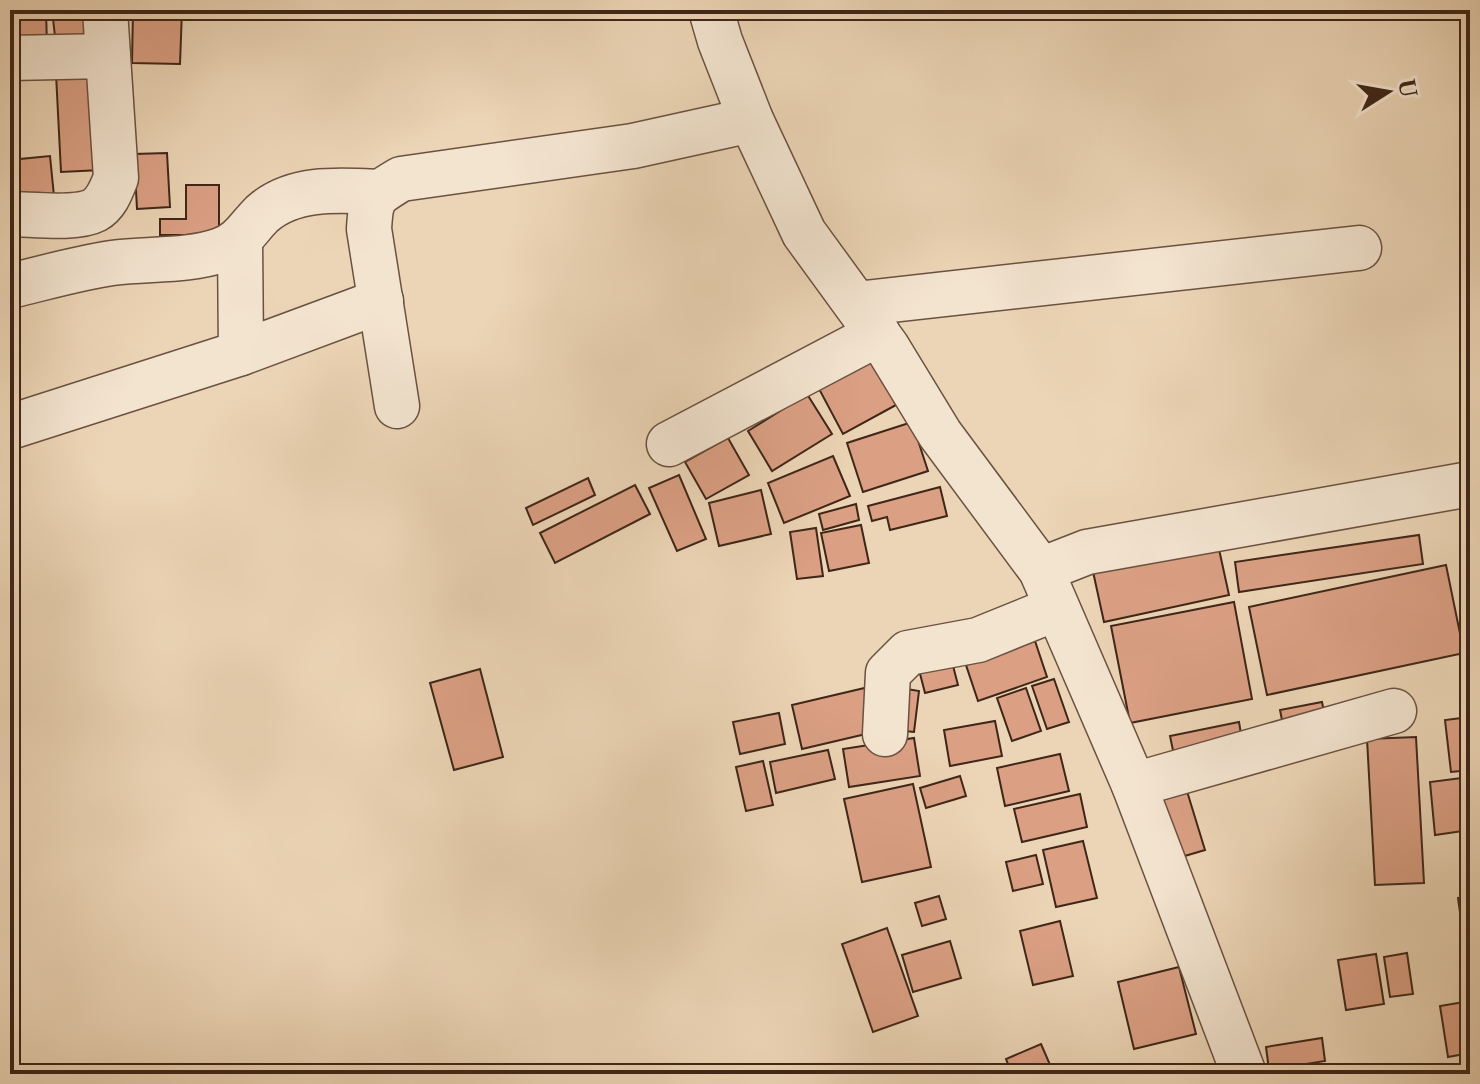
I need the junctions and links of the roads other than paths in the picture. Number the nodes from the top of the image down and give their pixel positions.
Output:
1 (105, 10) edge
2 (711, 10) edge
3 (108, 56) junction
4 (10, 58) edge
5 (751, 120) junction
6 (379, 192) junction
7 (10, 214) edge
8 (240, 240) junction
9 (1359, 248) dead end
10 (10, 286) edge
11 (381, 301) junction
12 (867, 319) junction
13 (241, 353) junction
14 (397, 406) dead end
15 (10, 427) edge
16 (669, 444) dead end
17 (1470, 484) edge
18 (1049, 589) junction
19 (1394, 711) dead end
20 (885, 734) dead end
21 (1134, 785) junction
22 (1244, 1074) edge

1 - 3 street
2 - 5 street
3 - 4 street
3 - 7 street
5 - 6 street
5 - 12 street
6 - 8 street
6 - 11 street
8 - 10 street
8 - 13 street
9 - 12 street
11 - 13 street
11 - 14 street
12 - 16 street
12 - 18 street
13 - 15 street
17 - 18 street
18 - 20 street
18 - 21 street
19 - 21 street
21 - 22 street

